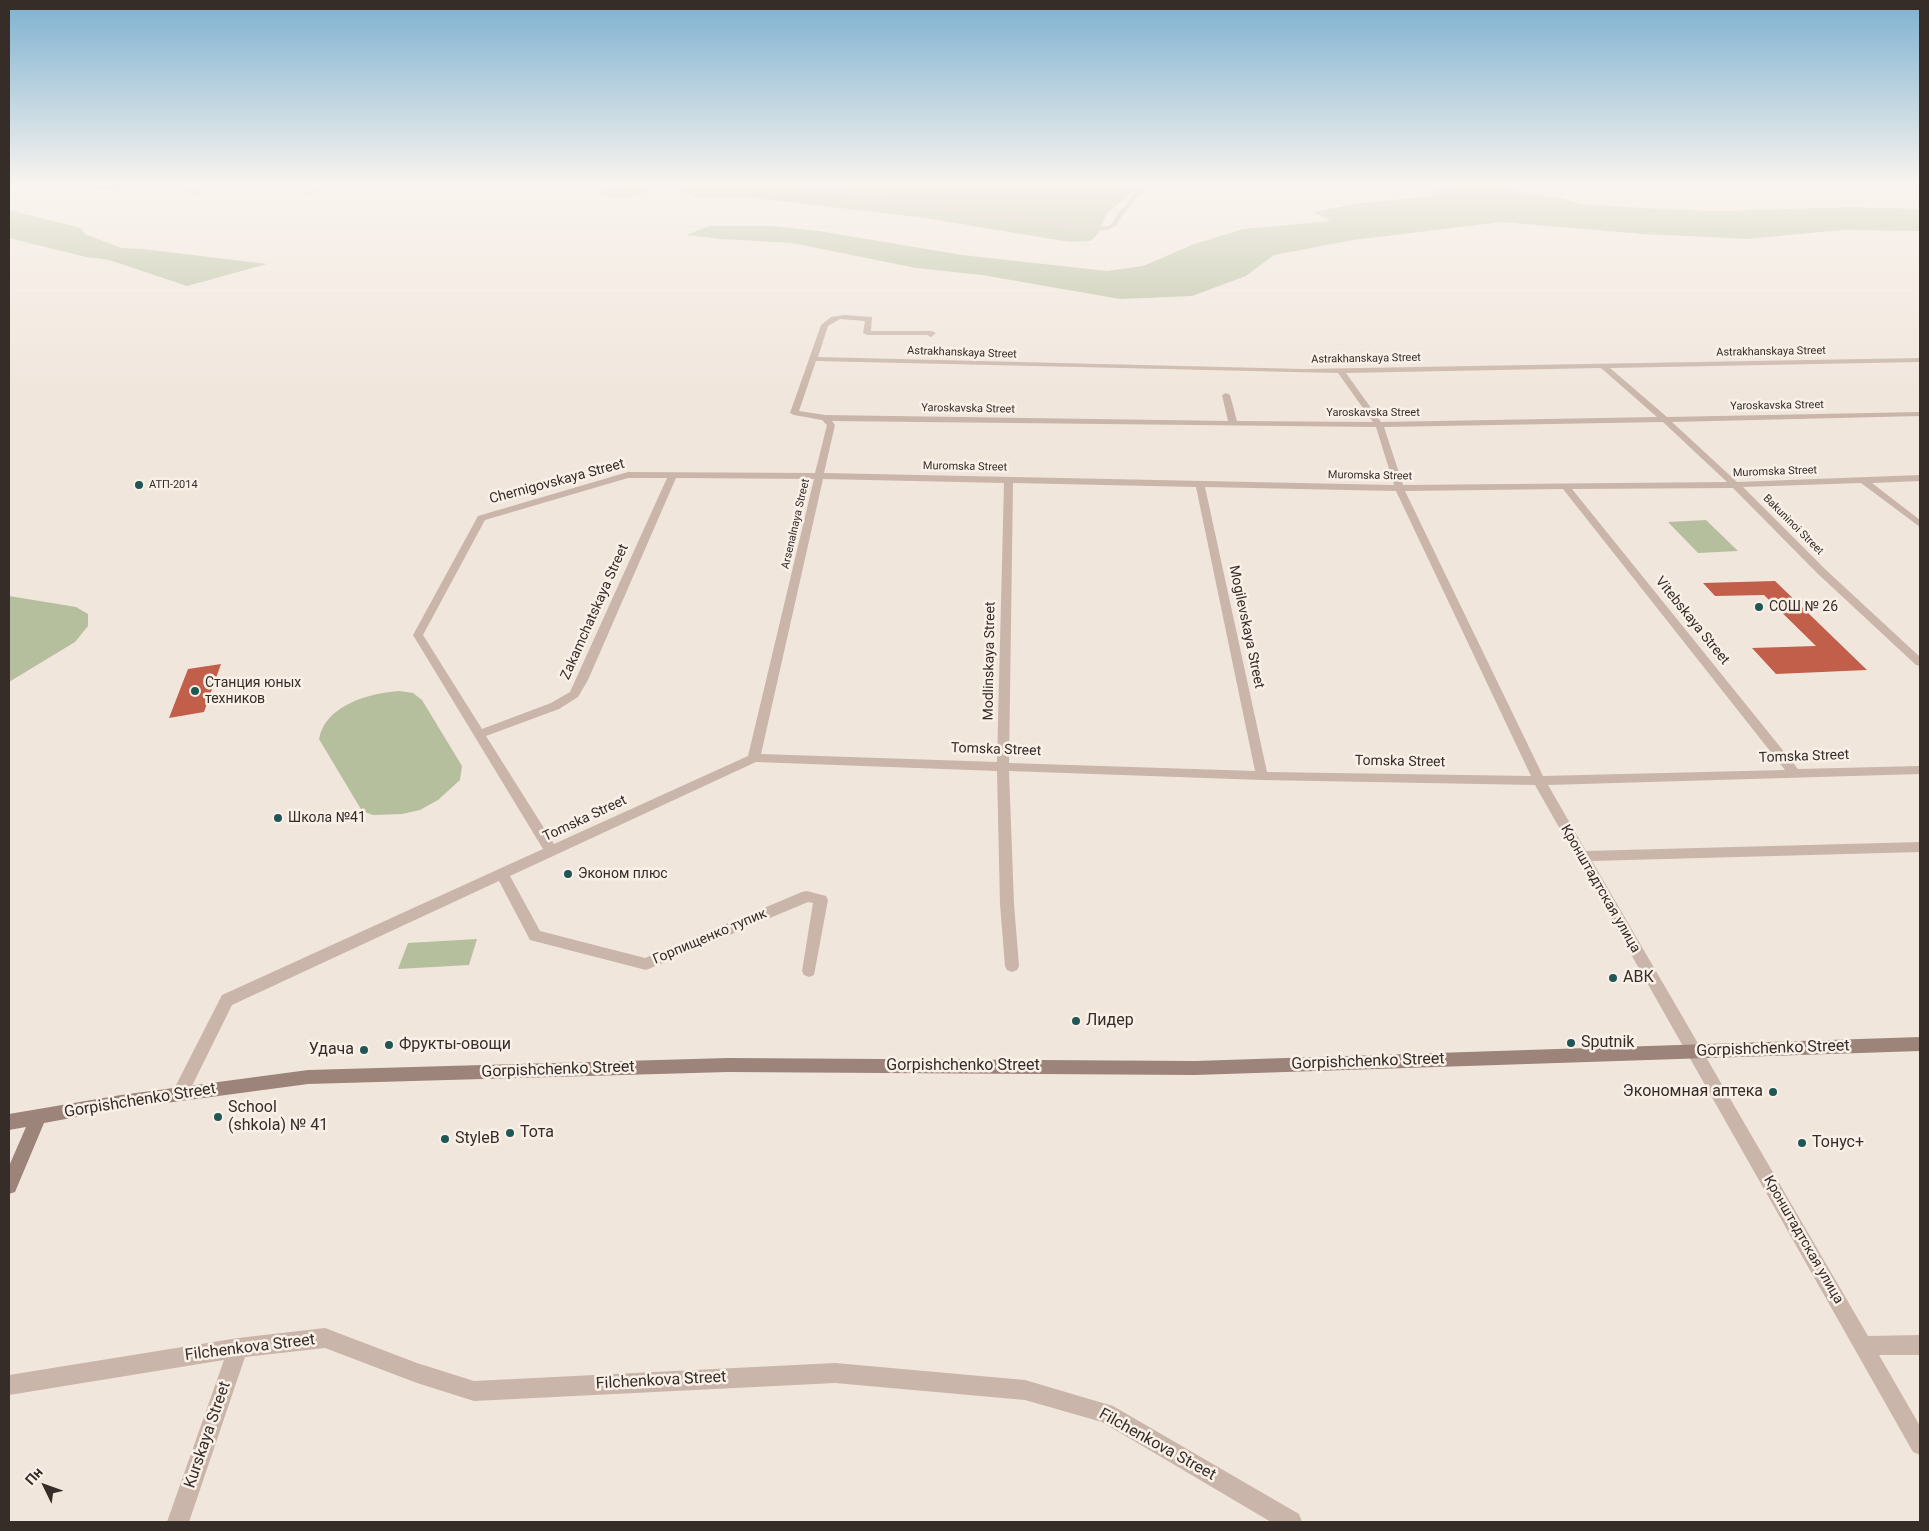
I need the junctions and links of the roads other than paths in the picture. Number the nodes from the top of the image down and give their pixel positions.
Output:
1 (931, 335) dead end
2 (813, 359) junction
3 (1920, 360) edge
4 (1603, 366) junction
5 (1340, 370) junction
6 (1226, 395) dead end
7 (1920, 414) edge
8 (825, 418) junction
9 (1666, 420) junction
10 (1233, 423) junction
11 (1379, 425) junction
12 (673, 475) junction
13 (820, 476) junction
14 (1920, 478) edge
15 (1009, 480) junction
16 (1863, 480) junction
17 (1200, 484) junction
18 (1735, 485) junction
19 (1565, 486) junction
20 (1398, 488) junction
21 (1920, 524) edge
22 (1920, 663) edge
23 (479, 734) junction
24 (754, 758) junction
25 (1003, 766) junction
26 (1920, 770) edge
27 (1795, 774) junction
28 (1262, 776) junction
29 (1539, 781) junction
30 (1920, 847) edge
31 (552, 852) junction
32 (1582, 856) junction
33 (503, 874) junction
34 (1012, 966) dead end
35 (809, 971) dead end
36 (1920, 1044) edge
37 (1693, 1051) junction
38 (180, 1093) junction
39 (39, 1116) junction
40 (9, 1122) edge
41 (9, 1186) edge
42 (1920, 1345) edge
43 (1864, 1346) junction
44 (238, 1348) junction
45 (9, 1385) edge
46 (1920, 1445) edge
47 (178, 1522) edge
48 (1291, 1522) edge

1 - 2 street
2 - 5 street, Astrakhanskaya Street
2 - 8 street
3 - 4 street, Astrakhanskaya Street
4 - 5 street, Astrakhanskaya Street
4 - 9 street, Bakuninoi Street
5 - 11 street, Кронштадтская улица
6 - 10 street
7 - 9 street, Yaroskavska Street
8 - 10 street, Yaroskavska Street
8 - 13 street, Arsenalnaya Street
9 - 11 street, Yaroskavska Street
9 - 18 street, Bakuninoi Street
10 - 11 street, Yaroskavska Street
11 - 20 street, Кронштадтская улица
12 - 13 street, Chernigovskaya Street
12 - 23 street, Zakamchatskaya Street
12 - 23 street, Chernigovskaya Street
13 - 15 street, Muromska Street
13 - 24 street, Arsenalnaya Street
14 - 16 street, Muromska Street
15 - 17 street, Muromska Street
15 - 25 street, Modlinskaya Street
16 - 18 street, Muromska Street
16 - 21 street
17 - 20 street, Muromska Street
17 - 28 street, Mogilevskaya Street
18 - 19 street, Muromska Street
18 - 22 street, Bakuninoi Street
19 - 20 street, Muromska Street
19 - 27 street, Vitebskaya Street
20 - 29 street, Кронштадтская улица
23 - 31 street, Chernigovskaya Street
24 - 25 street, Tomska Street
24 - 31 street, Tomska Street
25 - 28 street, Tomska Street
25 - 34 street, Modlinskaya Street
26 - 27 street, Tomska Street
27 - 29 street, Tomska Street
28 - 29 street, Tomska Street
29 - 32 street, Кронштадтская улица
30 - 32 street
31 - 33 street, Tomska Street
32 - 37 street, Кронштадтская улица
33 - 35 street, Горпищенко тупик
33 - 38 street, Tomska Street
36 - 37 main road, Gorpishchenko Street
37 - 38 main road, Gorpishchenko Street
37 - 43 street, Кронштадтская улица
38 - 39 main road, Gorpishchenko Street
39 - 40 main road, Gorpishchenko Street
39 - 41 main road
42 - 43 street
43 - 46 street, Кронштадтская улица
44 - 45 street, Filchenkova Street
44 - 47 street, Kurskaya Street
44 - 48 street, Filchenkova Street

